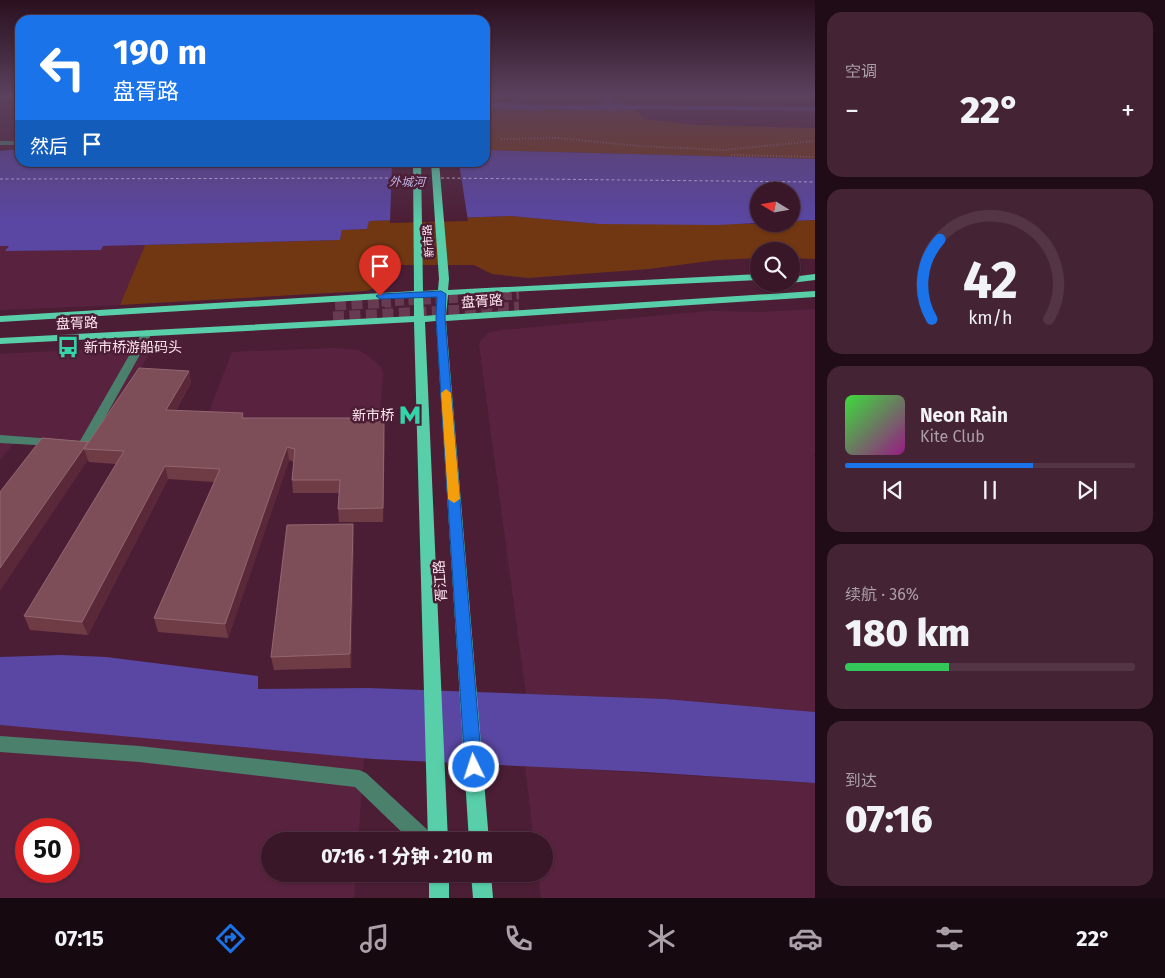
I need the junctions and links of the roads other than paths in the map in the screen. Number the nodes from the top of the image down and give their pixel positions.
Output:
1 (0, 143) edge
2 (15, 143) edge
3 (417, 167) edge
4 (435, 167) edge
5 (800, 276) edge
6 (815, 276) edge
7 (750, 277) edge
8 (800, 278) edge
9 (750, 283) edge
10 (815, 293) edge
11 (419, 294) junction
12 (441, 294) junction
13 (518, 295) tunnel mouth
14 (335, 304) tunnel mouth
15 (518, 307) tunnel mouth
16 (334, 317) tunnel mouth
17 (441, 318) junction
18 (421, 319) junction
19 (0, 320) edge
20 (148, 333) junction
21 (0, 340) edge
22 (0, 439) edge
23 (0, 744) edge
24 (415, 832) edge
25 (438, 832) edge
26 (478, 832) edge
27 (439, 882) edge
28 (482, 882) edge
29 (439, 898) edge
30 (483, 898) edge

1 - 2 street
3 - 11 main road, 新市路
4 - 12 main road, 新市路
5 - 6 main road
6 - 8 main road
7 - 12 main road, 盘胥路
9 - 13 main road
10 - 15 main road
10 - 17 main road, 盘胥路
11 - 12 main road, 盘胥路
11 - 18 main road, 新市路
11 - 19 main road, 盘胥路
12 - 17 main road, 新市路
14 - 19 main road
16 - 21 main road
17 - 18 main road, 盘胥路
17 - 26 main road, 胥江路
18 - 20 main road, 盘胥路
18 - 25 main road, 胥江路
20 - 21 main road, 盘胥路
20 - 22 street
23 - 24 street
27 - 29 main road
28 - 30 main road

